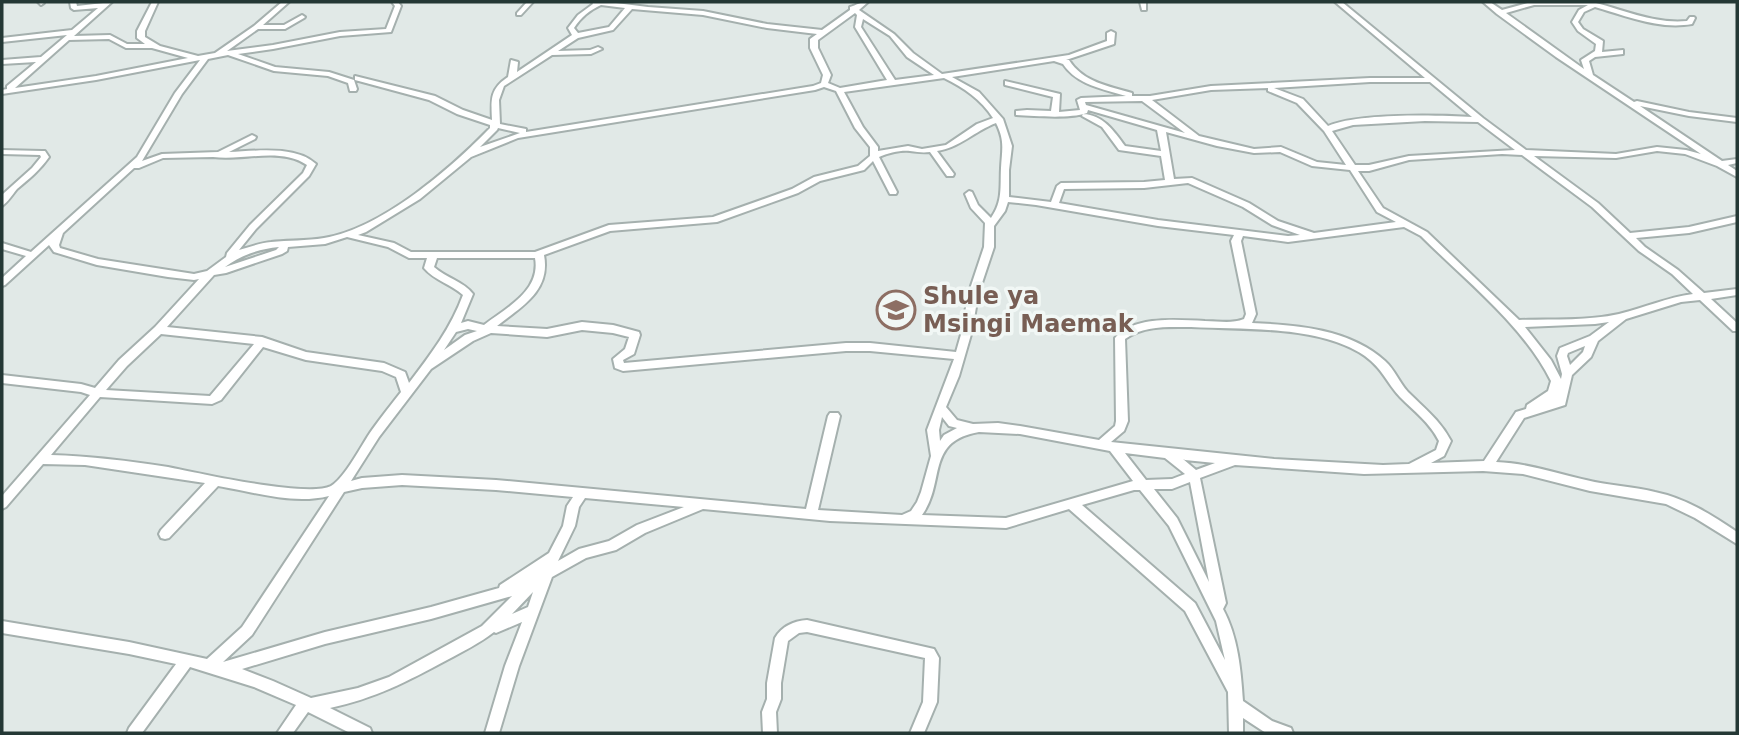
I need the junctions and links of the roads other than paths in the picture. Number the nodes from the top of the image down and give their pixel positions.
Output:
1 (73, 2) edge
2 (155, 2) edge
3 (286, 2) edge
4 (395, 2) edge
5 (530, 2) edge
6 (595, 2) edge
7 (601, 2) edge
8 (668, 2) edge
9 (865, 2) edge
10 (1338, 2) edge
11 (1486, 2) edge
12 (1563, 2) edge
13 (1602, 2) edge
14 (107, 4) edge
15 (703, 4) dead end
16 (1590, 4) edge
17 (629, 5) edge
18 (855, 8) edge
19 (658, 10) junction
20 (696, 12) junction
21 (1499, 13) junction
22 (519, 14) dead end
23 (302, 17) dead end
24 (1692, 18) dead end
25 (46, 25) dead end
26 (256, 27) junction
27 (820, 32) junction
28 (1111, 33) dead end
29 (37, 35) junction
30 (72, 35) junction
31 (576, 36) junction
32 (2, 40) edge
33 (151, 46) junction
34 (598, 49) dead end
35 (1620, 52) dead end
36 (551, 53) junction
37 (229, 54) junction
38 (217, 55) junction
39 (1592, 55) junction
40 (202, 58) junction
41 (43, 59) junction
42 (1053, 59) junction
43 (2, 62) edge
44 (514, 62) dead end
45 (1590, 74) junction
46 (943, 76) junction
47 (358, 78) dead end
48 (512, 78) junction
49 (1431, 80) junction
50 (1008, 83) dead end
51 (824, 84) junction
52 (887, 84) junction
53 (1259, 87) junction
54 (354, 89) dead end
55 (839, 90) junction
56 (5, 91) edge
57 (1141, 98) junction
58 (1630, 102) junction
59 (1081, 111) junction
60 (1055, 112) junction
61 (1019, 113) dead end
62 (999, 119) junction
63 (1480, 120) junction
64 (1737, 120) edge
65 (494, 122) junction
66 (1161, 129) junction
67 (1327, 130) junction
68 (528, 133) junction
69 (252, 136) dead end
70 (1197, 138) junction
71 (1688, 142) junction
72 (1665, 149) junction
73 (932, 150) junction
74 (2, 152) edge
75 (1525, 153) junction
76 (1166, 154) junction
77 (216, 155) junction
78 (468, 155) junction
79 (874, 156) junction
80 (1737, 161) edge
81 (1721, 164) junction
82 (1351, 168) junction
83 (127, 170) junction
84 (950, 174) dead end
85 (1737, 175) edge
86 (1170, 182) junction
87 (892, 192) dead end
88 (970, 194) dead end
89 (1006, 199) junction
90 (2, 203) edge
91 (1054, 205) junction
92 (1737, 219) edge
93 (991, 224) junction
94 (1405, 224) junction
95 (60, 231) junction
96 (1240, 233) junction
97 (348, 236) junction
98 (1312, 236) junction
99 (1628, 236) junction
100 (283, 244) junction
101 (2, 246) edge
102 (32, 255) junction
103 (433, 255) junction
104 (539, 255) junction
105 (225, 261) junction
106 (211, 273) junction
107 (170, 275) junction
108 (2, 283) edge
109 (1737, 292) edge
110 (1703, 297) junction
111 (188, 299) junction
112 (1505, 314) junction
113 (1623, 316) junction
114 (1532, 322) junction
115 (1517, 324) junction
116 (1235, 326) junction
117 (1737, 328) edge
118 (159, 330) junction
119 (484, 330) junction
120 (451, 331) junction
121 (1594, 339) junction
122 (262, 341) junction
123 (959, 356) junction
124 (428, 366) junction
125 (1567, 374) junction
126 (2, 379) edge
127 (1556, 382) junction
128 (97, 393) junction
129 (407, 393) junction
130 (1563, 394) junction
131 (941, 408) junction
132 (1520, 415) junction
133 (834, 416) dead end
134 (974, 428) junction
135 (1107, 446) junction
136 (1166, 453) junction
137 (935, 455) junction
138 (41, 459) junction
139 (1236, 461) junction
140 (1486, 467) junction
141 (1409, 468) junction
142 (1194, 475) junction
143 (215, 481) junction
144 (18, 484) junction
145 (1146, 487) junction
146 (336, 490) junction
147 (2, 494) edge
148 (581, 494) junction
149 (2, 504) edge
150 (704, 505) junction
151 (1073, 505) junction
152 (811, 514) junction
153 (907, 519) junction
154 (165, 534) dead end
155 (1737, 539) edge
156 (553, 557) junction
157 (549, 572) junction
158 (532, 585) junction
159 (500, 593) junction
160 (1216, 608) junction
161 (533, 611) junction
162 (2, 627) edge
163 (487, 630) junction
164 (186, 661) junction
165 (215, 667) junction
166 (1236, 699) junction
167 (309, 704) junction
168 (134, 733) edge
169 (284, 733) edge
170 (365, 733) edge
171 (492, 733) edge
172 (770, 733) edge
173 (917, 733) edge
174 (1236, 733) edge
175 (1286, 733) edge

1 - 14 street
2 - 33 street
3 - 26 street
4 - 37 street
5 - 22 street
6 - 7 street
7 - 17 street
7 - 31 street
8 - 19 street
9 - 18 street
10 - 49 street
11 - 21 street
12 - 16 street
12 - 21 street
13 - 16 street
14 - 30 street
15 - 20 street
16 - 24 street
16 - 39 street
17 - 19 street
17 - 31 street
18 - 27 street
18 - 46 street
18 - 52 street
19 - 20 street
20 - 27 street
21 - 45 street
23 - 26 street
25 - 29 street
26 - 38 street
27 - 51 street
28 - 42 street
29 - 30 street
29 - 32 street
30 - 33 street
30 - 41 street
31 - 36 street
33 - 40 street
34 - 36 street
35 - 39 street
36 - 48 street
37 - 38 street
37 - 54 street
38 - 40 street
39 - 45 street
40 - 56 street
40 - 83 street
41 - 43 street
41 - 56 street
42 - 46 street
42 - 57 street
44 - 48 street
45 - 58 street
46 - 52 street
46 - 62 street
47 - 65 street
48 - 65 street
49 - 53 street
49 - 63 street
50 - 60 street
51 - 55 street
51 - 68 street
52 - 55 street
53 - 57 street
53 - 67 street
55 - 79 street
57 - 59 street
57 - 70 street
58 - 64 street
58 - 71 street
59 - 60 street
59 - 66 street
59 - 76 street
60 - 61 street
62 - 73 street
62 - 89 street
63 - 67 street
63 - 75 street
65 - 68 street
65 - 78 street
66 - 70 street
66 - 76 street
67 - 82 street
68 - 78 street
69 - 77 street
70 - 82 street
71 - 72 street
71 - 81 street
72 - 75 street
72 - 81 street
73 - 79 street
73 - 84 street
74 - 90 street
75 - 82 street
75 - 99 street
76 - 86 street
77 - 83 street
77 - 105 street
78 - 97 street
79 - 87 street
79 - 104 street
80 - 81 street
81 - 85 street
82 - 94 street
83 - 95 street
86 - 91 street
86 - 98 street
88 - 93 street
89 - 91 street
89 - 93 street
91 - 96 street
92 - 99 street
93 - 123 street
94 - 98 street
94 - 112 street
95 - 102 street
95 - 107 street
96 - 98 street
96 - 116 street
97 - 100 street
97 - 103 street
99 - 110 street
100 - 105 street
100 - 106 street
101 - 102 street
102 - 108 street
103 - 104 street
103 - 120 street
104 - 119 street
105 - 106 street
106 - 107 street
106 - 111 street
107 - 111 street
109 - 110 street
110 - 113 street
110 - 117 street
111 - 118 street
112 - 114 street
112 - 115 street
113 - 114 street
113 - 121 street
114 - 115 street
115 - 127 street
116 - 135 street
116 - 141 street
118 - 122 street
118 - 128 street
119 - 120 street
119 - 123 street
119 - 124 street
120 - 124 street
121 - 125 street
121 - 125 street
122 - 128 street
122 - 129 street
123 - 131 street
124 - 129 street
125 - 130 street
126 - 128 street
127 - 130 street
127 - 132 street
128 - 138 street
129 - 146 street
130 - 132 street
131 - 134 street
131 - 137 street
132 - 140 street
133 - 152 street
134 - 135 street
134 - 137 street
135 - 136 street
135 - 145 street
136 - 139 street
136 - 142 street
137 - 153 street
138 - 143 street
138 - 144 street
139 - 141 street
139 - 142 street
140 - 141 street
140 - 155 street
142 - 145 street
142 - 160 street
143 - 146 street
143 - 154 street
144 - 147 street
144 - 149 street
145 - 151 street
145 - 160 street
146 - 148 street
146 - 165 street
148 - 150 street
148 - 156 street
150 - 152 street
150 - 157 street
151 - 153 street
151 - 166 street
152 - 153 street
156 - 157 street
156 - 159 street
157 - 158 street
157 - 161 street
158 - 159 street
158 - 163 street
159 - 165 street
160 - 166 street
161 - 163 street
161 - 171 street
162 - 164 street
163 - 167 street
164 - 165 street
164 - 168 street
165 - 167 street
166 - 174 street
166 - 175 street
167 - 169 street
167 - 170 street
172 - 173 street

